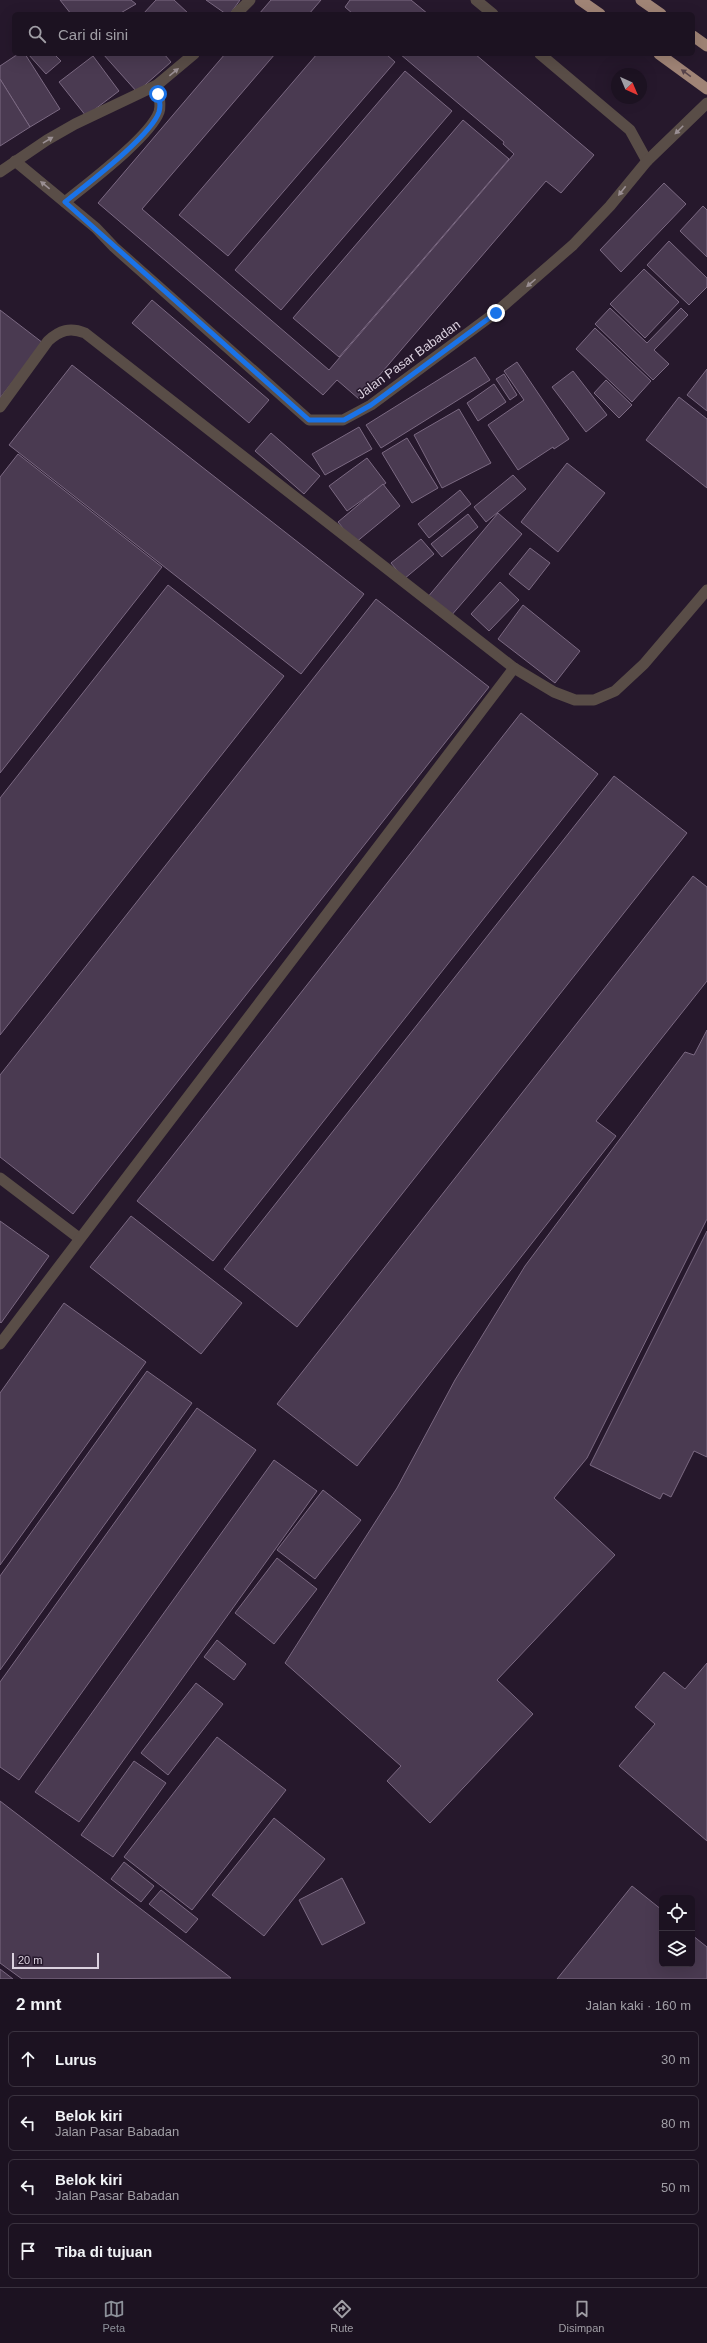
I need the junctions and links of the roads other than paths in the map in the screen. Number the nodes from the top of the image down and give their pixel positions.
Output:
1 (250, 0) edge
2 (476, 0) edge
3 (580, 0) edge
4 (641, 0) edge
5 (238, 12) edge
6 (491, 12) edge
7 (597, 12) edge
8 (658, 12) edge
9 (695, 37) edge
10 (707, 46) edge
11 (192, 56) edge
12 (542, 56) edge
13 (662, 56) edge
14 (157, 85) junction
15 (707, 89) edge
16 (707, 103) edge
17 (15, 161) junction
18 (647, 161) junction
19 (0, 172) edge
20 (65, 202) junction
21 (0, 407) edge
22 (707, 590) edge
23 (514, 668) junction
24 (0, 1178) edge
25 (79, 1238) junction
26 (0, 1344) edge

1 - 5 street
2 - 6 street
3 - 7 highway
4 - 8 highway
9 - 10 highway
14 -> 11 street
12 - 18 street
15 -> 13 highway
17 -> 14 street
14 - 20 street
16 -> 18 street, Jalan Pasar Babadan
17 - 19 street
20 -> 17 street, Jalan Pasar Babadan
18 -> 20 street, Jalan Pasar Babadan
21 - 23 street
22 - 23 street
23 - 25 street
24 - 25 street
25 - 26 street

